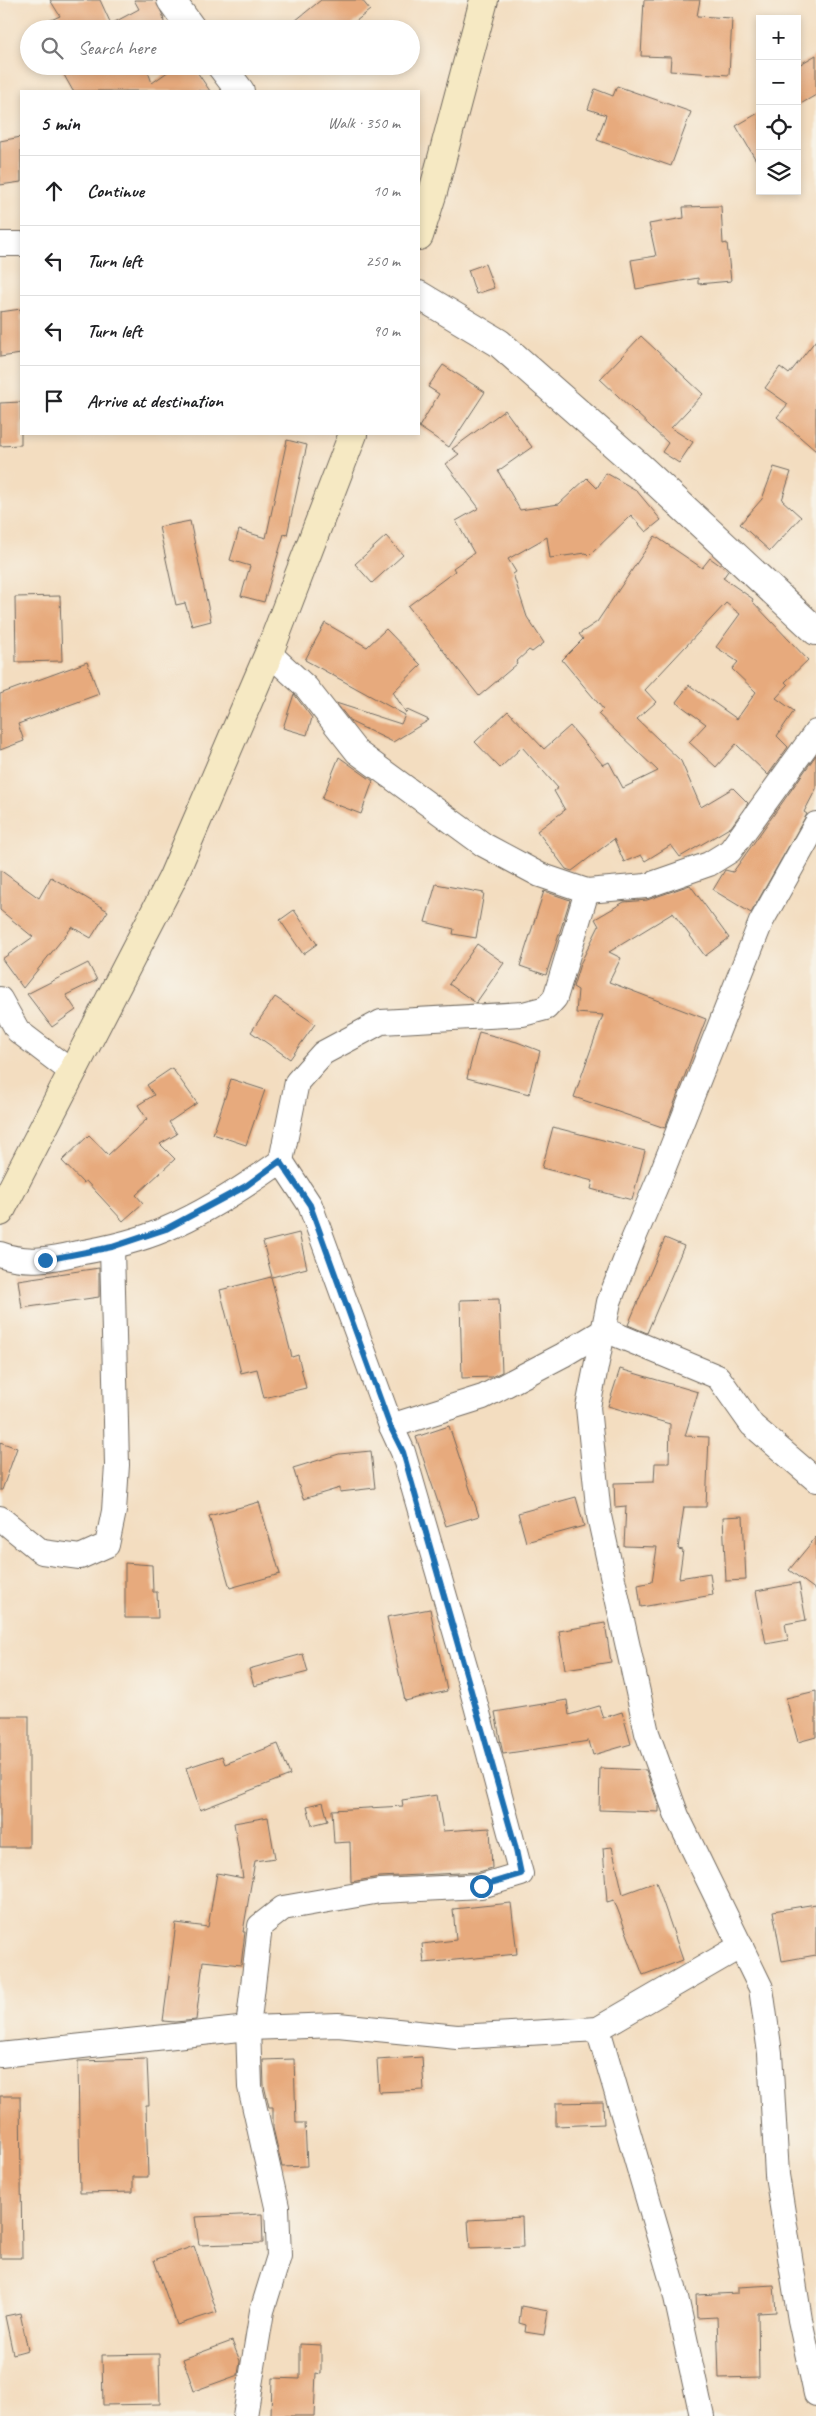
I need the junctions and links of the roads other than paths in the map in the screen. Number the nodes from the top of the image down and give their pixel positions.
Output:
1 (171, 0) edge
2 (484, 0) edge
3 (185, 20) edge
4 (228, 75) edge
5 (239, 90) edge
6 (420, 233) edge
7 (0, 244) edge
8 (20, 244) edge
9 (420, 295) edge
10 (353, 435) edge
11 (816, 631) edge
12 (269, 653) junction
13 (816, 732) edge
14 (816, 824) edge
15 (587, 891) junction
16 (0, 999) edge
17 (73, 1073) junction
18 (280, 1161) junction
19 (0, 1212) edge
20 (112, 1247) junction
21 (0, 1254) edge
22 (605, 1330) junction
23 (390, 1426) junction
24 (816, 1480) edge
25 (0, 1518) edge
26 (741, 1946) junction
27 (248, 2028) junction
28 (598, 2029) junction
29 (0, 2055) edge
30 (816, 2394) edge
31 (246, 2416) edge
32 (702, 2416) edge

1 - 3 street
2 - 6 main road
4 - 5 street
7 - 8 street
9 - 11 street
10 - 12 main road
12 - 15 street
12 - 17 main road
13 - 15 street
14 - 22 street
15 - 18 street
16 - 17 street
17 - 19 main road
18 - 20 street
18 - 23 street
20 - 21 street
20 - 25 street
22 - 23 street
22 - 24 street
22 - 26 street
23 - 27 street
26 - 28 street
26 - 30 street
27 - 28 street
27 - 29 street
27 - 31 street
28 - 32 street

